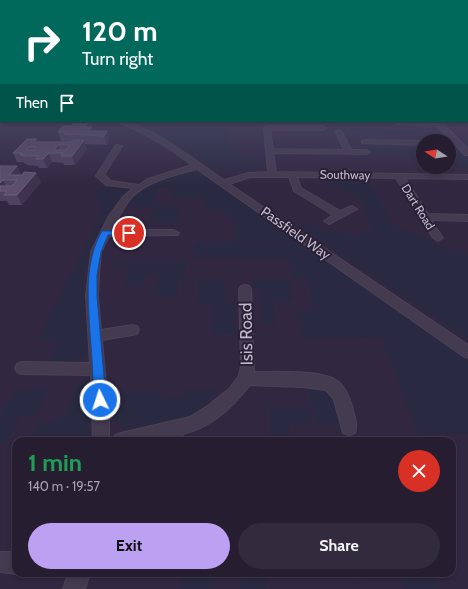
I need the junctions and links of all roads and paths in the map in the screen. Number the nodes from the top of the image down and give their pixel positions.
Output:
1 (144, 131) edge
2 (267, 131) edge
3 (446, 131) edge
4 (339, 132) dead end
5 (364, 142) dead end
6 (416, 143) edge
7 (458, 143) joint
8 (118, 146) dead end
9 (269, 150) junction
10 (348, 151) junction
11 (366, 152) dead end
12 (468, 153) edge
13 (197, 166) junction
14 (272, 174) junction
15 (292, 174) junction
16 (399, 176) junction
17 (468, 176) edge
18 (223, 183) junction
19 (138, 188) junction
20 (352, 208) dead end
21 (340, 214) junction
22 (425, 217) junction
23 (468, 218) edge
24 (329, 221) dead end
25 (105, 233) junction
26 (174, 233) dead end
27 (438, 238) dead end
28 (245, 289) dead end
29 (132, 330) dead end
30 (95, 336) junction
31 (468, 352) edge
32 (22, 368) dead end
33 (98, 369) junction
34 (246, 378) junction
35 (349, 427) dead end
36 (174, 435) edge
37 (101, 437) edge
38 (156, 437) edge
39 (0, 562) edge
40 (12, 563) edge
41 (78, 577) edge
42 (74, 589) edge

1 - 13 street, Passfield Way
2 - 9 street
3 - 7 street
4 - 10 street
5 - 6 street
7 - 12 street
8 - 19 street
9 - 10 street
9 - 14 street
10 - 11 street
13 - 18 street, Passfield Way
13 - 19 street
14 - 15 street, Southway
14 - 18 street, Southway
15 - 16 street, Southway
15 - 21 street
16 - 17 street, Southway
16 - 22 street, Dart Road
18 - 31 street, Passfield Way
19 - 25 street
20 - 21 street
21 - 24 street
22 - 23 street
22 - 27 street, Dart Road
25 - 26 street
25 - 30 street
28 - 34 street, Isis Road
29 - 30 street
30 - 33 street
32 - 33 street
33 - 37 street
34 - 35 street
34 - 36 street, Isis Road
36 - 38 street, Isis Road
39 - 40 street
41 - 42 street

